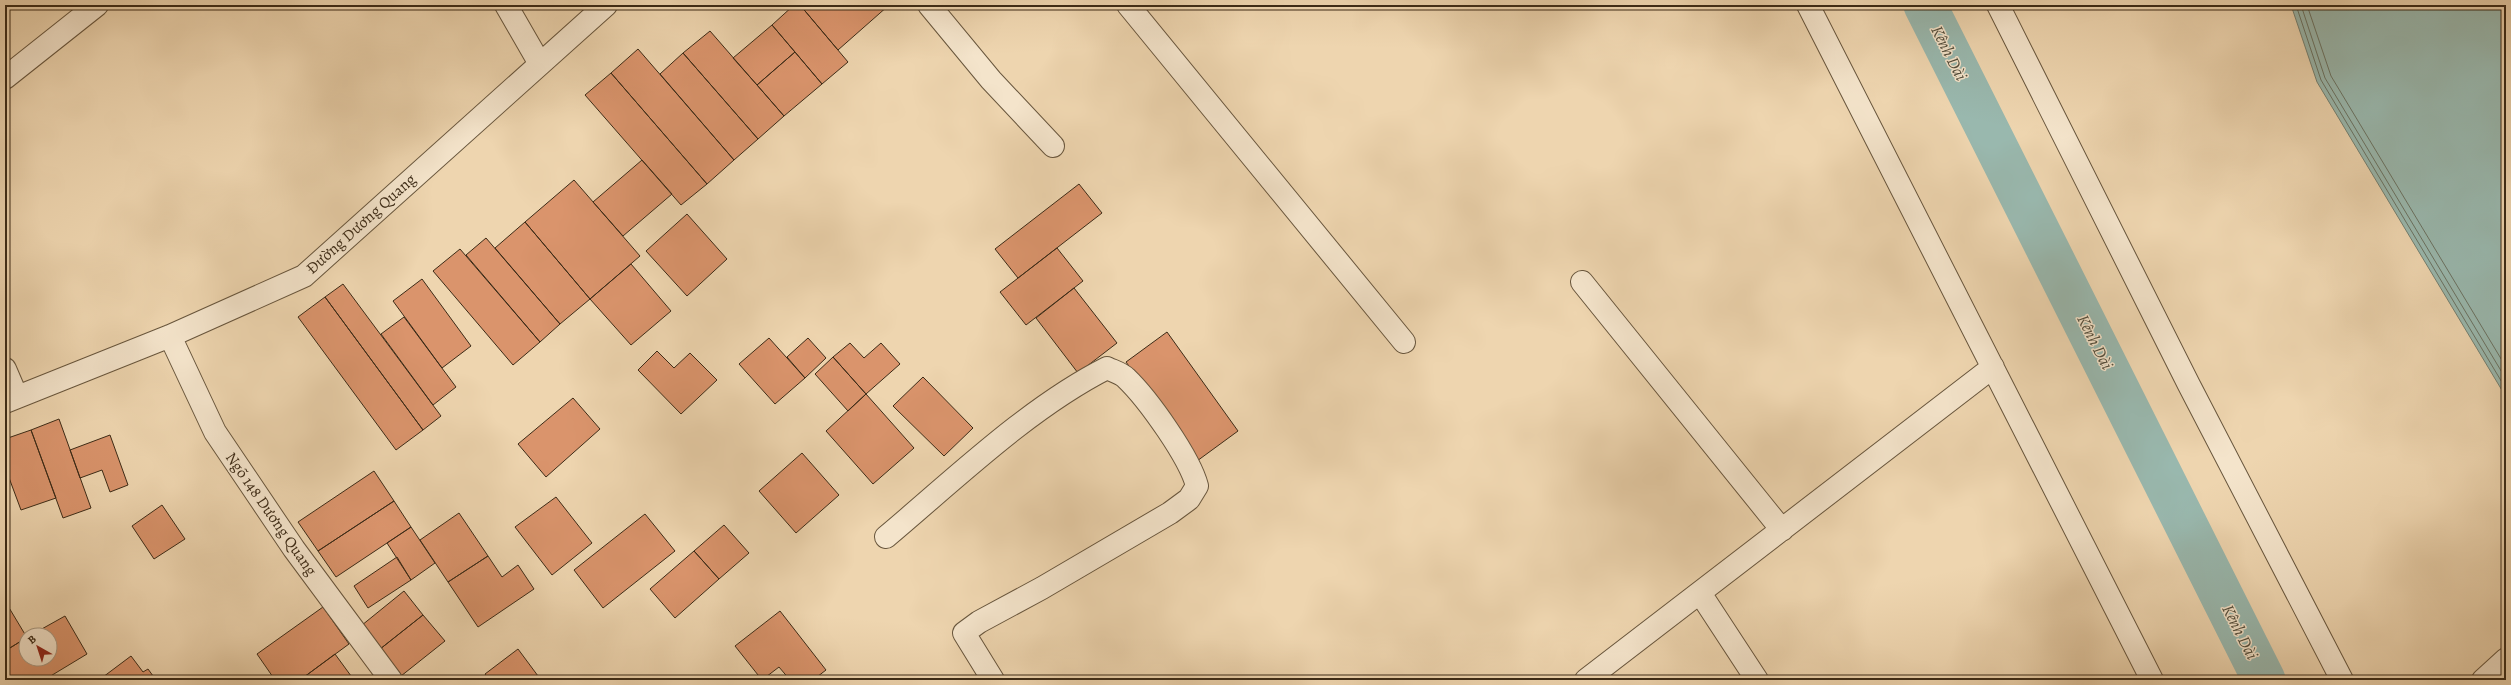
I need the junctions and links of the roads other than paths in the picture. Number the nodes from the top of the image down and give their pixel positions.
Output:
1 (97, 5) edge
2 (506, 5) edge
3 (606, 5) edge
4 (929, 5) edge
5 (1128, 5) edge
6 (1808, 5) edge
7 (1998, 5) edge
8 (540, 64) junction
9 (5, 78) edge
10 (1053, 146) dead end
11 (1582, 282) dead end
12 (170, 336) junction
13 (1404, 342) dead end
14 (1993, 367) junction
15 (5, 369) edge
16 (11, 399) edge
17 (1782, 530) junction
18 (886, 537) dead end
19 (1700, 593) junction
20 (2506, 659) edge
21 (391, 680) edge
22 (993, 680) edge
23 (1586, 680) edge
24 (1757, 680) edge
25 (2152, 680) edge
26 (2342, 680) edge
27 (2483, 680) edge

1 - 9 street
2 - 8 street
3 - 8 street, Đường Dương Quang
4 - 10 street
5 - 13 street
6 - 14 street
7 - 26 street
8 - 12 street, Đường Dương Quang
11 - 17 street
12 - 16 street, Đường Dương Quang
12 - 21 street, Ngõ 148 Dương Quang
14 - 17 street
14 - 25 street
15 - 16 street
17 - 19 street
18 - 22 street
19 - 23 street
19 - 24 street
20 - 27 street

